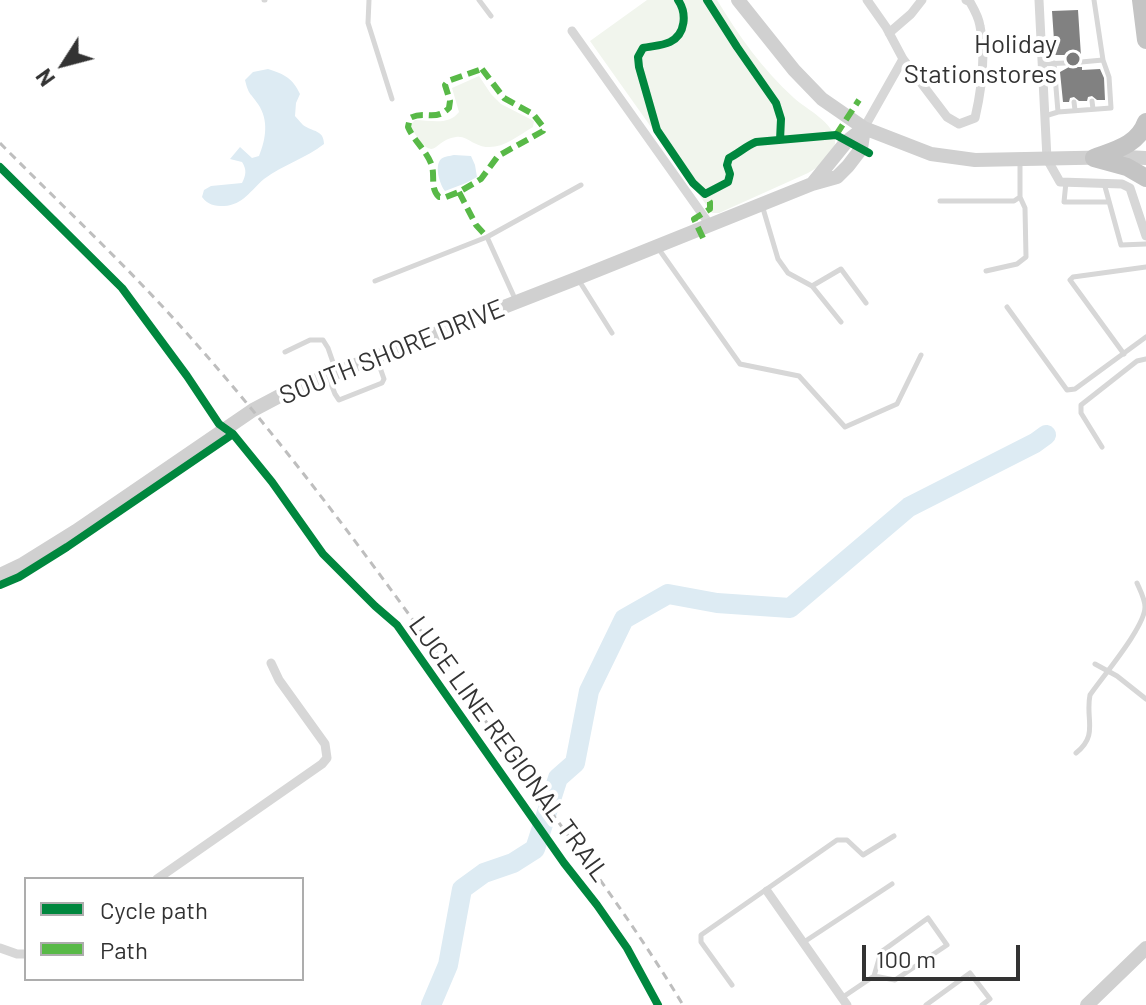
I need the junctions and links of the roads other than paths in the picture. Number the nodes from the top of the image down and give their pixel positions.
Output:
1 (369, 0) edge
2 (479, 0) edge
3 (867, 0) edge
4 (922, 0) edge
5 (966, 0) edge
6 (1039, 0) edge
7 (1094, 0) edge
8 (1141, 0) edge
9 (744, 2) edge
10 (491, 16) dead end
11 (572, 31) dead end
12 (889, 33) junction
13 (1146, 40) edge
14 (903, 59) junction
15 (1103, 60) junction
16 (1090, 61) junction
17 (1081, 62) dead end
18 (1054, 63) junction
19 (1065, 63) dead end
20 (1042, 64) junction
21 (1091, 69) dead end
22 (392, 99) dead end
23 (1092, 101) dead end
24 (1074, 102) dead end
25 (1093, 109) junction
26 (1075, 110) junction
27 (1058, 112) junction
28 (1045, 116) junction
29 (1146, 122) edge
30 (864, 128) junction
31 (1094, 158) junction
32 (1146, 158) edge
33 (1047, 159) junction
34 (1020, 160) junction
35 (1146, 178) edge
36 (1066, 182) junction
37 (1104, 183) junction
38 (581, 185) dead end
39 (1020, 197) junction
40 (940, 201) dead end
41 (1109, 202) junction
42 (762, 204) junction
43 (710, 225) junction
44 (1146, 236) edge
45 (487, 237) junction
46 (1146, 244) edge
47 (657, 247) junction
48 (1146, 267) edge
49 (986, 271) dead end
50 (578, 278) junction
51 (375, 281) dead end
52 (812, 286) junction
53 (516, 301) junction
54 (866, 303) dead end
55 (1007, 307) dead end
56 (841, 322) dead end
57 (612, 333) dead end
58 (1146, 337) edge
59 (285, 352) dead end
60 (1124, 354) junction
61 (921, 355) dead end
62 (376, 357) junction
63 (1146, 359) edge
64 (332, 374) junction
65 (1102, 447) dead end
66 (0, 575) edge
67 (1137, 583) dead end
68 (271, 663) dead end
69 (1095, 664) dead end
70 (1108, 671) junction
71 (1146, 699) edge
72 (1076, 753) dead end
73 (894, 836) dead end
74 (160, 877) edge
75 (892, 884) dead end
76 (767, 891) junction
77 (803, 943) junction
78 (0, 948) edge
79 (1146, 948) edge
80 (24, 954) edge
81 (874, 976) junction
82 (732, 985) dead end
83 (844, 1002) edge
84 (926, 1005) edge
85 (982, 1005) edge
86 (1087, 1005) edge

1 - 22 lane
2 - 10 lane
3 - 12 street
4 - 12 street
5 - 14 street
6 - 20 street
7 - 15 lane
8 - 13 highway
9 - 30 street
11 - 43 street
12 - 14 street
14 - 30 street
15 - 16 lane
15 - 25 lane
16 - 17 lane
16 - 21 lane
18 - 19 lane
18 - 20 lane
18 - 27 lane
20 - 28 street
23 - 25 lane
24 - 26 lane
25 - 26 lane
26 - 27 lane
27 - 28 lane
28 - 33 street
29 - 31 highway
30 - 34 street
30 - 42 street, SOUTH SHORE DRIVE
31 - 32 street
31 - 33 street
31 - 35 highway
33 - 34 street
33 - 36 street
34 - 39 lane
36 - 37 street
36 - 41 lane
37 - 41 lane
37 - 44 street
38 - 45 lane
39 - 40 lane
39 - 49 lane
41 - 46 lane
42 - 43 street, SOUTH SHORE DRIVE
42 - 52 lane
43 - 47 street, SOUTH SHORE DRIVE
45 - 51 lane
45 - 53 lane
47 - 50 street, SOUTH SHORE DRIVE
47 - 61 lane
48 - 60 lane
50 - 53 street, SOUTH SHORE DRIVE
50 - 57 lane
52 - 54 lane
52 - 56 lane
53 - 62 street, SOUTH SHORE DRIVE
55 - 60 lane
58 - 60 lane
59 - 64 lane
62 - 64 street, SOUTH SHORE DRIVE
62 - 64 lane
63 - 65 lane
64 - 66 street, SOUTH SHORE DRIVE
67 - 70 lane
68 - 74 street
69 - 70 lane
70 - 71 lane
70 - 72 lane
73 - 76 lane
75 - 77 lane
76 - 77 street
76 - 82 lane
77 - 83 street
78 - 80 street
79 - 86 street
81 - 81 lane
81 - 83 lane
84 - 85 lane

